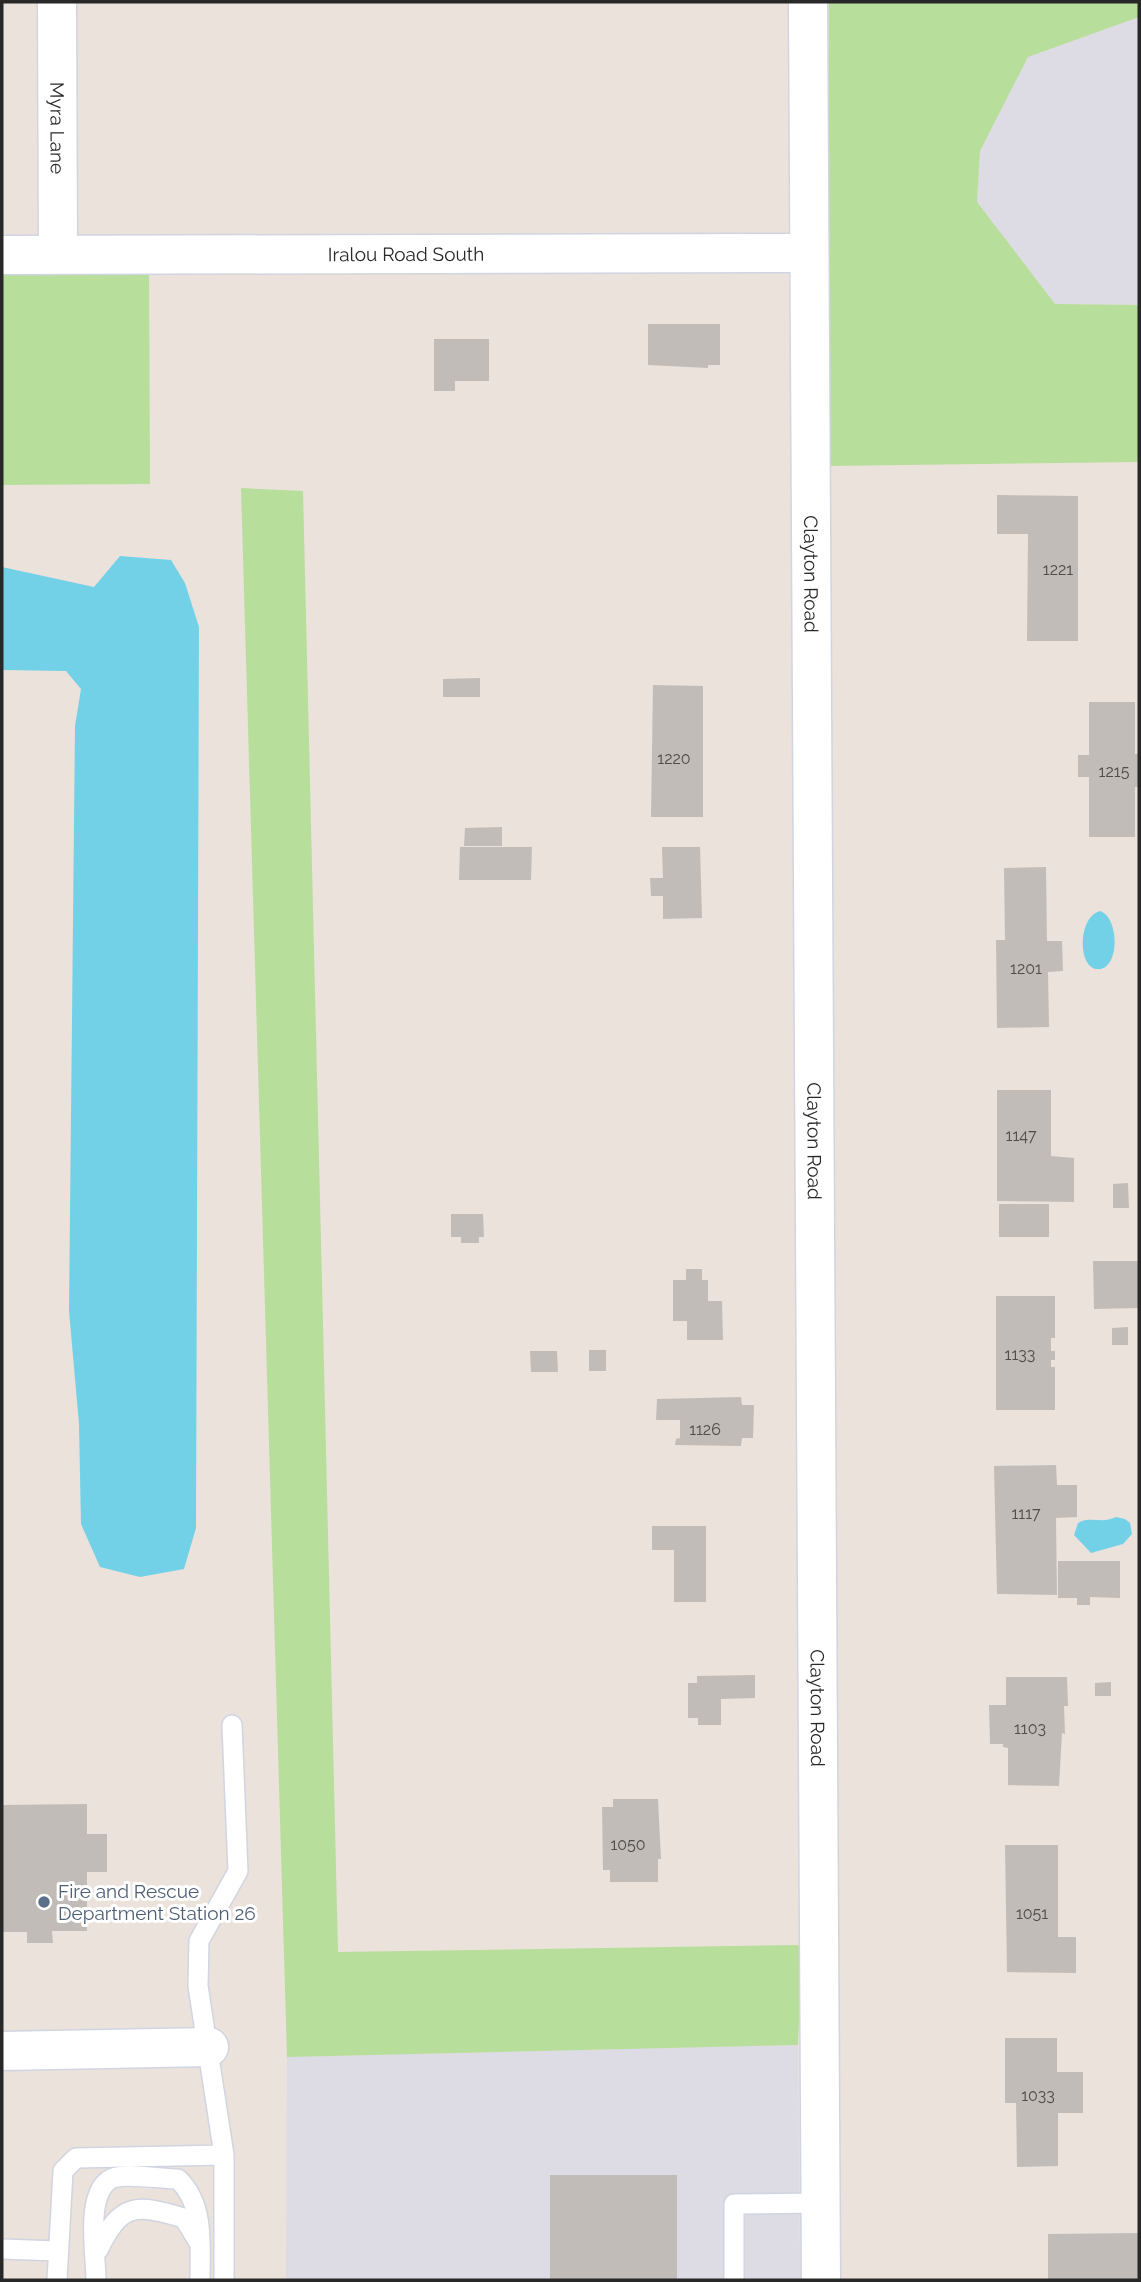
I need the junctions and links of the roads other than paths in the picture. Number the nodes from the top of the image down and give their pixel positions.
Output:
1 (57, 2) edge
2 (808, 2) edge
3 (809, 253) junction
4 (58, 254) junction
5 (2, 255) edge
6 (232, 1725) dead end
7 (209, 2047) junction
8 (2, 2051) edge
9 (225, 2155) junction
10 (821, 2203) junction
11 (200, 2245) junction
12 (2, 2249) edge
13 (57, 2251) junction
14 (96, 2255) junction
15 (57, 2280) edge
16 (96, 2280) edge
17 (200, 2280) edge
18 (223, 2280) edge
19 (734, 2280) edge
20 (821, 2280) edge

1 - 4 street, Myra Lane
2 - 3 street, Clayton Road
3 - 4 street, Iralou Road South
3 - 10 street, Clayton Road
4 - 5 street, Iralou Road South
6 - 7 lane
7 - 8 street
7 - 9 lane
9 - 13 lane
9 - 18 lane
10 - 19 lane
10 - 20 street, Clayton Road
11 - 14 lane
11 - 14 lane
11 - 17 lane
12 - 13 lane
13 - 15 lane
14 - 16 lane

